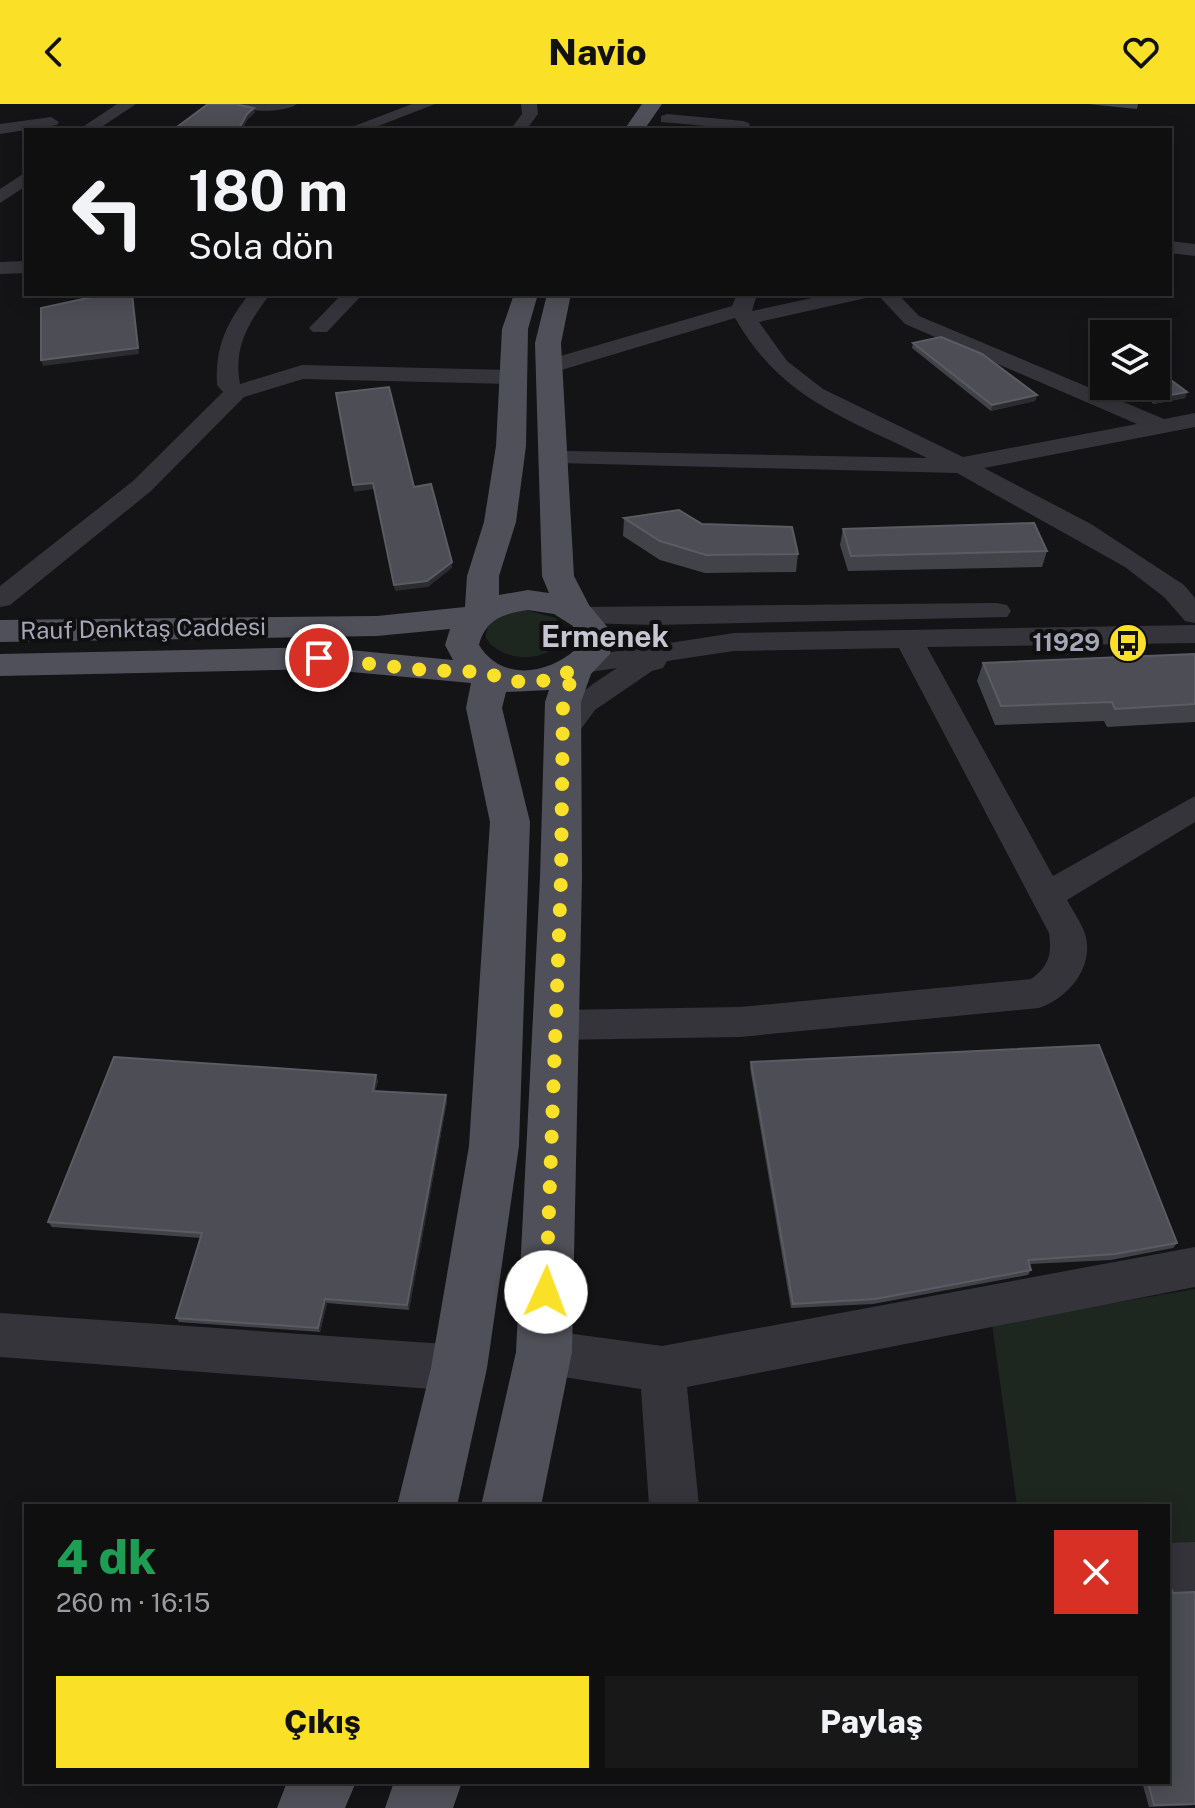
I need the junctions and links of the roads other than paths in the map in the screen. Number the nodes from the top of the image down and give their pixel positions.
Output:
1 (47, 104) edge
2 (128, 104) edge
3 (241, 104) edge
4 (289, 104) edge
5 (427, 104) edge
6 (529, 104) edge
7 (652, 104) edge
8 (737, 104) edge
9 (669, 118) edge
10 (53, 126) edge
11 (89, 128) edge
12 (358, 128) edge
13 (520, 128) edge
14 (635, 128) edge
15 (743, 128) edge
16 (0, 129) edge
17 (24, 179) edge
18 (0, 198) edge
19 (24, 205) edge
20 (0, 206) edge
21 (1172, 247) edge
22 (1195, 250) edge
23 (24, 267) edge
24 (0, 268) edge
25 (258, 296) edge
26 (351, 296) edge
27 (525, 296) edge
28 (558, 296) edge
29 (843, 296) edge
30 (889, 296) edge
31 (745, 308) edge
32 (320, 328) dead end
33 (548, 367) junction
34 (511, 377) junction
35 (236, 392) junction
36 (1195, 420) edge
37 (1159, 425) junction
38 (1195, 441) edge
39 (567, 458) dead end
40 (957, 466) junction
41 (0, 599) edge
42 (578, 612) junction
43 (480, 614) junction
44 (1194, 617) edge
45 (0, 631) edge
46 (907, 637) junction
47 (734, 642) junction
48 (0, 665) edge
49 (579, 667) junction
50 (488, 674) junction
51 (564, 730) junction
52 (1195, 807) edge
53 (1048, 895) junction
54 (556, 1025) junction
55 (1195, 1267) edge
56 (0, 1335) edge
57 (544, 1352) junction
58 (459, 1368) junction
59 (662, 1369) junction
60 (427, 1504) edge
61 (511, 1504) edge
62 (674, 1504) edge
63 (1195, 1567) edge
64 (1170, 1568) edge
65 (321, 1784) edge
66 (427, 1784) edge
67 (311, 1808) edge
68 (419, 1808) edge

1 - 10 street
2 - 11 street
3 - 4 street
5 - 12 street
6 - 13 street
7 - 14 main road
8 - 15 street
9 - 15 street
10 - 16 street
17 - 18 street
19 - 20 street
21 - 22 street
23 - 24 street
25 - 35 street
26 - 32 street
27 - 34 main road
28 - 33 main road
29 - 31 street
30 - 37 street
31 - 33 street
31 - 40 street
33 - 42 main road
34 - 35 street
34 - 43 main road
35 - 41 street
36 - 37 street
37 - 38 street
37 - 40 street
39 - 40 street
40 - 44 street
42 - 43 main road
42 - 44 street
42 - 49 main road
43 - 45 main road, Rauf Denktaş Caddesi
43 - 50 main road
44 - 46 street
46 - 47 street
46 - 53 street
47 - 49 street
47 - 51 street
48 - 50 main road, Rauf Denktaş Caddesi
49 - 50 main road
49 - 51 main road
50 - 58 main road
51 - 54 main road
52 - 53 street
53 - 54 street
54 - 57 main road
55 - 59 street
56 - 58 street
57 - 59 street
57 - 61 main road
58 - 60 main road
59 - 62 street
63 - 64 street
65 - 67 main road
66 - 68 main road

